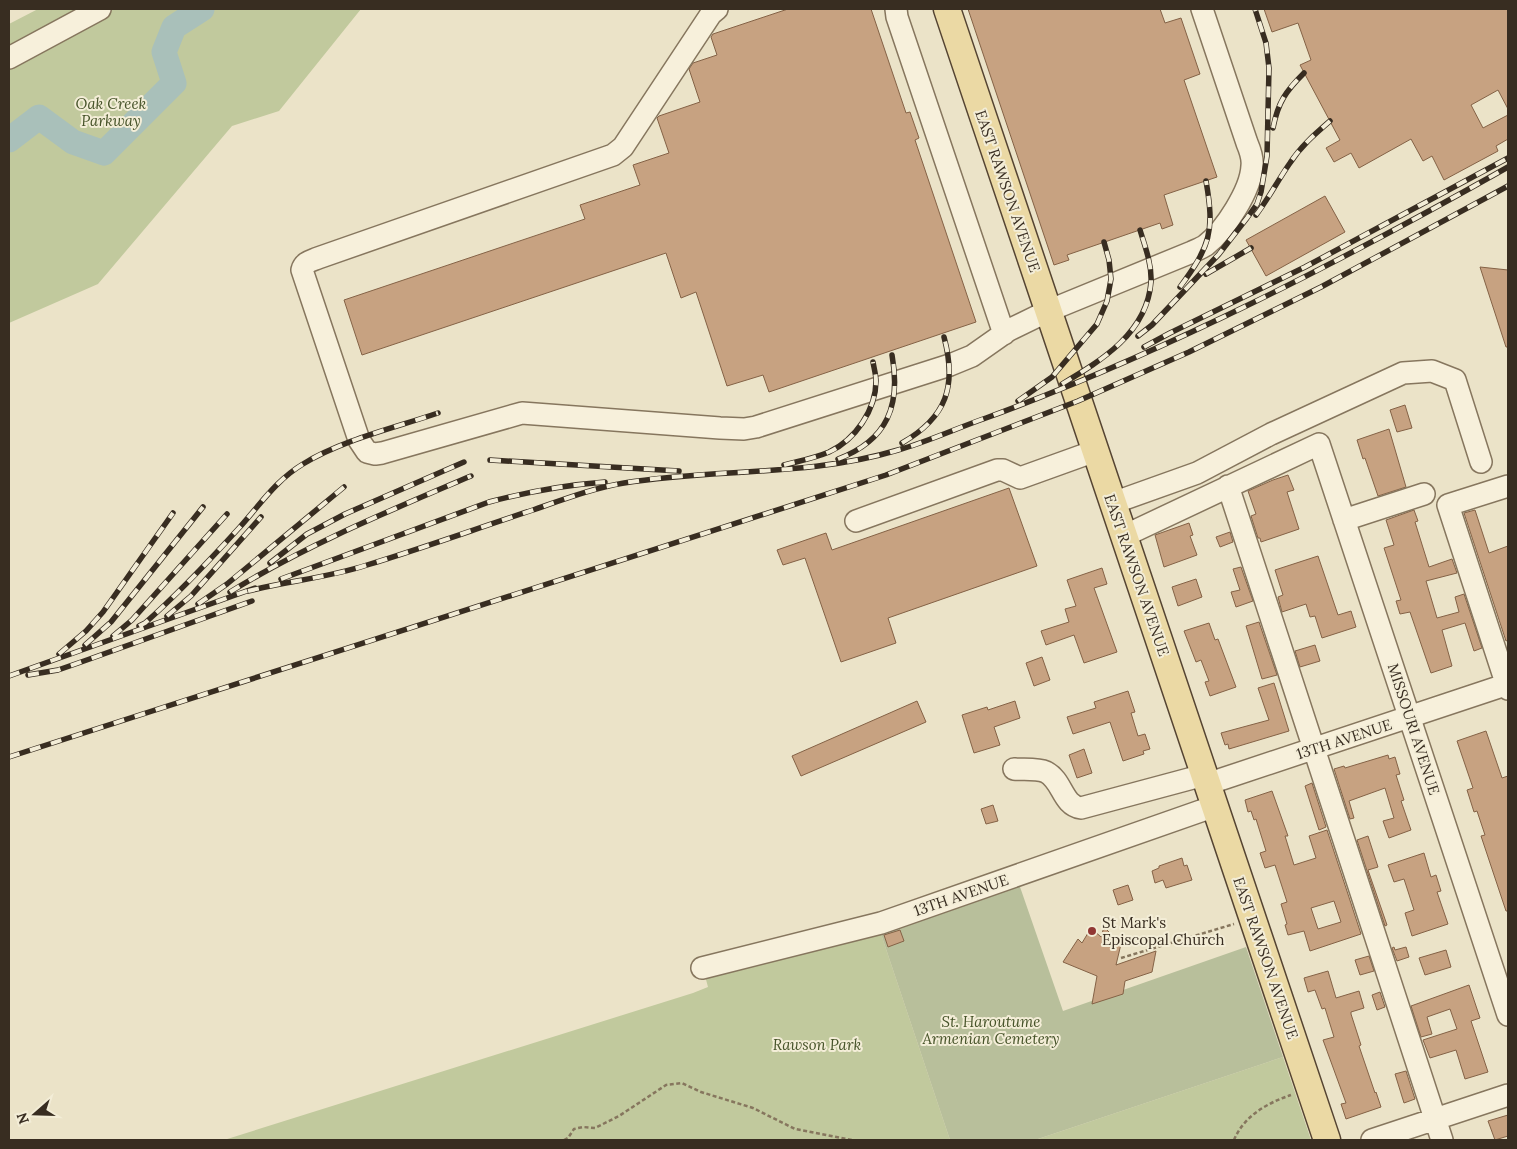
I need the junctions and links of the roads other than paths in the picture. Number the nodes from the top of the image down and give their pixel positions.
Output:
1 (100, 9) edge
2 (717, 9) edge
3 (896, 9) edge
4 (946, 9) edge
5 (1202, 9) edge
6 (9, 58) edge
7 (1048, 311) junction
8 (1004, 334) junction
9 (1095, 451) junction
10 (1481, 462) dead end
11 (1228, 486) junction
12 (1508, 486) edge
13 (1424, 494) dead end
14 (1113, 503) junction
15 (856, 520) dead end
16 (1344, 520) junction
17 (1124, 536) junction
18 (1508, 686) edge
19 (1410, 717) junction
20 (1314, 748) junction
21 (1014, 769) dead end
22 (1209, 789) junction
23 (702, 968) dead end
24 (1508, 1015) edge
25 (1508, 1095) edge
26 (1435, 1120) junction
27 (1327, 1140) edge
28 (1372, 1140) edge
29 (1442, 1140) edge

1 - 6 street
2 - 8 street
3 - 8 street
4 - 7 main road, EAST RAWSON AVENUE
5 - 7 street
7 - 8 street
7 - 9 main road, EAST RAWSON AVENUE
9 - 14 main road, EAST RAWSON AVENUE
9 - 15 street
10 - 14 street
11 - 16 street, MISSOURI AVENUE
11 - 17 street
11 - 20 street
12 - 18 street
13 - 16 street
14 - 17 main road, EAST RAWSON AVENUE
16 - 19 street, MISSOURI AVENUE
17 - 22 main road, EAST RAWSON AVENUE
18 - 19 street, 13TH AVENUE
19 - 20 street, 13TH AVENUE
19 - 24 street, MISSOURI AVENUE
20 - 22 street, 13TH AVENUE
20 - 26 street
21 - 22 street
22 - 23 street, 13TH AVENUE
22 - 27 main road, EAST RAWSON AVENUE
25 - 26 street
26 - 28 street
26 - 29 street

